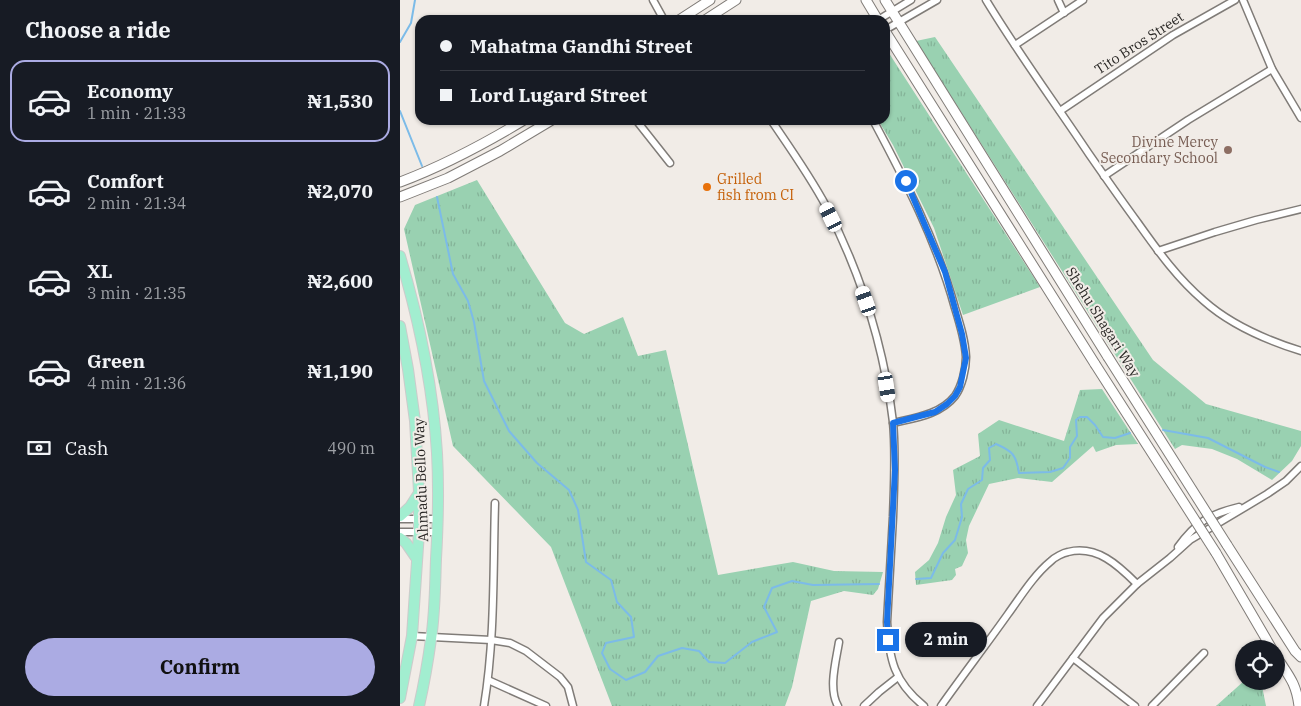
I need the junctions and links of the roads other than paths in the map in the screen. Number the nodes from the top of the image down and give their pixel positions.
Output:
1 (653, 0) edge
2 (710, 0) edge
3 (736, 0) edge
4 (866, 0) edge
5 (885, 0) edge
6 (911, 0) edge
7 (936, 0) edge
8 (986, 0) edge
9 (1058, 0) edge
10 (1083, 0) edge
11 (1235, 0) edge
12 (1243, 0) edge
13 (698, 8) junction
14 (892, 12) junction
15 (1064, 13) junction
16 (661, 15) edge
17 (687, 15) edge
18 (703, 15) edge
19 (714, 15) edge
20 (875, 15) edge
21 (887, 15) edge
22 (899, 23) junction
23 (890, 28) edge
24 (890, 38) edge
25 (1015, 45) junction
26 (1272, 69) junction
27 (1060, 111) junction
28 (1301, 118) edge
29 (515, 125) edge
30 (544, 125) edge
31 (640, 125) edge
32 (774, 125) edge
33 (875, 125) edge
34 (670, 163) dead end
35 (1104, 176) junction
36 (400, 182) edge
37 (400, 197) edge
38 (1301, 209) edge
39 (1158, 251) junction
40 (400, 256) edge
41 (400, 326) edge
42 (1301, 351) edge
43 (893, 423) junction
44 (1301, 466) edge
45 (419, 492) junction
46 (495, 503) dead end
47 (400, 518) edge
48 (419, 519) junction
49 (438, 519) junction
50 (400, 532) edge
51 (419, 532) junction
52 (437, 532) junction
53 (400, 538) edge
54 (417, 559) junction
55 (1137, 584) junction
56 (412, 636) junction
57 (432, 638) junction
58 (491, 640) junction
59 (1267, 640) edge
60 (839, 642) dead end
61 (1204, 653) dead end
62 (1301, 656) edge
63 (1073, 658) junction
64 (1285, 670) edge
65 (898, 677) junction
66 (488, 680) junction
67 (400, 698) edge
68 (419, 706) edge
69 (484, 706) edge
70 (546, 706) edge
71 (573, 706) edge
72 (838, 706) edge
73 (864, 706) edge
74 (924, 706) edge
75 (941, 706) edge
76 (1037, 706) edge
77 (1135, 706) edge
78 (1152, 706) edge
79 (1299, 706) edge

1 - 16 street
2 - 13 main road
3 - 19 main road
4 - 20 main road
5 - 14 main road, Shehu Shagari Way
6 - 14 street
7 - 22 street
8 - 25 street
9 - 15 street
10 - 15 street
11 - 27 street, Tito Bros Street
12 - 26 street
13 - 17 main road
13 - 18 street
14 - 21 street
14 - 22 main road, Shehu Shagari Way
15 - 25 street
22 - 23 street
22 - 62 main road, Shehu Shagari Way, bridge
24 - 59 main road, Shehu Shagari Way, bridge
25 - 27 street
26 - 28 street
26 - 35 street
27 - 35 street
29 - 36 main road
30 - 37 main road
31 - 34 street
32 - 43 street
33 - 43 street
35 - 39 street
38 - 39 street
39 - 42 street
40 - 49 main road, Ahmadu Bello Way
41 - 45 main road, Ahmadu Bello Way
43 - 65 street
44 - 55 street
45 - 47 main road
45 - 48 main road, Ahmadu Bello Way
46 - 58 street
47 - 48 street
48 - 49 street
48 - 51 main road, Ahmadu Bello Way
49 - 52 main road, Ahmadu Bello Way
50 - 51 street
51 - 52 street
51 - 54 main road, Ahmadu Bello Way
52 - 57 main road, Ahmadu Bello Way
53 - 54 main road
54 - 56 main road, Ahmadu Bello Way
55 - 63 street
55 - 75 street
56 - 57 street
56 - 67 main road, Ahmadu Bello Way
57 - 58 street
57 - 68 main road, Ahmadu Bello Way
58 - 66 street
58 - 71 street
60 - 72 street
61 - 78 street
63 - 76 street
63 - 77 street
64 - 79 main road
65 - 73 street
65 - 74 street
66 - 69 street
66 - 70 street

